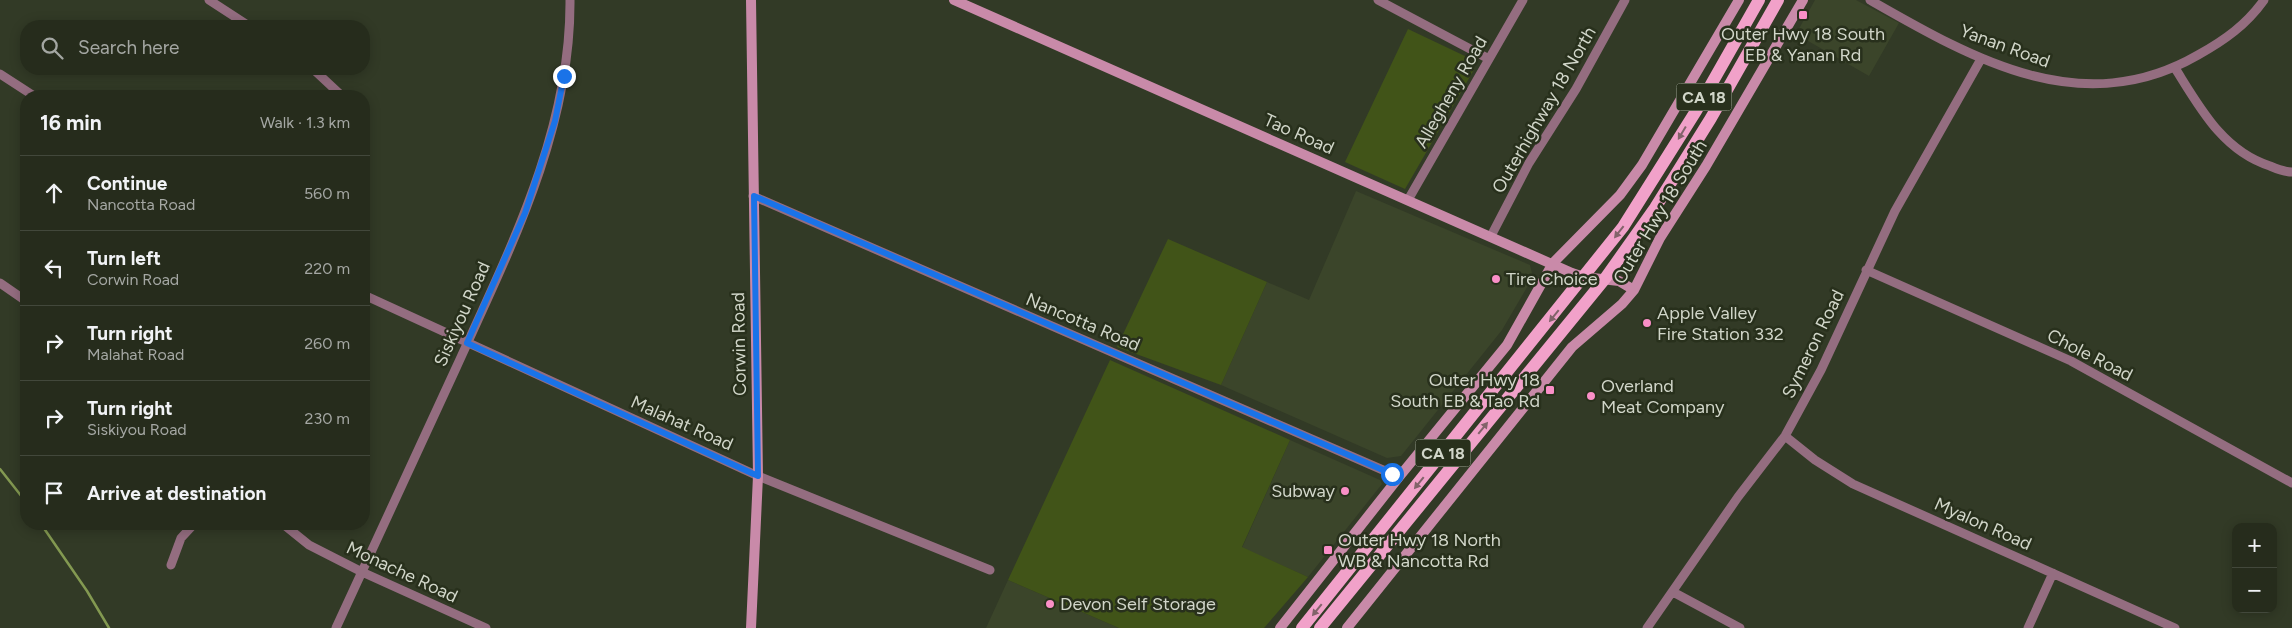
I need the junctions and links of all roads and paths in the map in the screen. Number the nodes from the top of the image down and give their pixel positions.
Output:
1 (209, 0) edge
2 (570, 0) edge
3 (751, 0) edge
4 (954, 0) edge
5 (1378, 0) edge
6 (1523, 0) edge
7 (1625, 0) edge
8 (1739, 0) edge
9 (1759, 0) edge
10 (1778, 0) edge
11 (1803, 0) edge
12 (1870, 0) edge
13 (2264, 0) edge
14 (239, 20) edge
15 (1489, 59) junction
16 (1981, 59) junction
17 (2175, 68) junction
18 (0, 74) edge
19 (319, 75) edge
20 (25, 90) edge
21 (336, 90) edge
22 (2292, 172) edge
23 (754, 196) junction
24 (1408, 200) junction
25 (1491, 236) junction
26 (1553, 263) junction
27 (1866, 270) junction
28 (1584, 277) junction
29 (1604, 280) junction
30 (0, 283) edge
31 (1634, 290) junction
32 (20, 297) edge
33 (370, 298) edge
34 (467, 343) junction
35 (1785, 436) junction
36 (758, 476) junction
37 (1399, 477) junction
38 (2292, 483) edge
39 (188, 530) edge
40 (291, 530) edge
41 (171, 565) dead end
42 (990, 570) dead end
43 (362, 572) junction
44 (2053, 573) junction
45 (1673, 592) junction
46 (336, 628) edge
47 (486, 628) edge
48 (750, 628) edge
49 (1280, 628) edge
50 (1302, 628) edge
51 (1320, 628) edge
52 (1347, 628) edge
53 (1647, 628) edge
54 (1740, 628) edge
55 (2028, 628) edge
56 (2175, 628) edge

1 - 14 street
2 - 34 street, Siskiyou Road
3 - 23 street, Corwin Road
4 - 24 street, Tao Road
5 - 15 street
6 - 15 street, Allegheny Road
7 - 25 street, Outerhighway 18 North
8 - 26 street
9 -> 28 main road, CA 18
10 - 29 main road, CA 18
11 - 31 street, Outer Hwy 18 South
12 - 16 street, Yanan Road
13 - 17 street, Yanan Road
15 - 24 street, Allegheny Road
16 - 17 street, Yanan Road
16 - 27 street, Symeron Road
17 - 22 street
18 - 20 street
19 - 21 street
23 - 36 street, Corwin Road
23 - 37 street, Nancotta Road
24 - 25 street, Tao Road
25 - 26 street, Tao Road
26 - 28 street, Tao Road
26 - 37 street
27 - 35 street, Symeron Road
27 - 38 street, Chole Road
28 - 29 street, Tao Road
28 -> 50 main road, CA 18
29 - 31 street, Tao Road
51 -> 29 main road, CA 18
30 - 32 street
31 - 52 street, Outer Hwy 18 South
33 - 34 street, Malahat Road
34 - 36 street, Malahat Road
34 - 43 street, Siskiyou Road
35 - 44 street, Myalon Road
35 - 45 street, Symeron Road
36 - 42 street, Malahat Road
36 - 48 street, Corwin Road
37 - 49 street
39 - 41 street
40 - 43 street, Monache Road
43 - 46 street, Siskiyou Road
43 - 47 street, Monache Road
44 - 55 street
44 - 56 street, Myalon Road
45 - 53 street, Symeron Road
45 - 54 street

